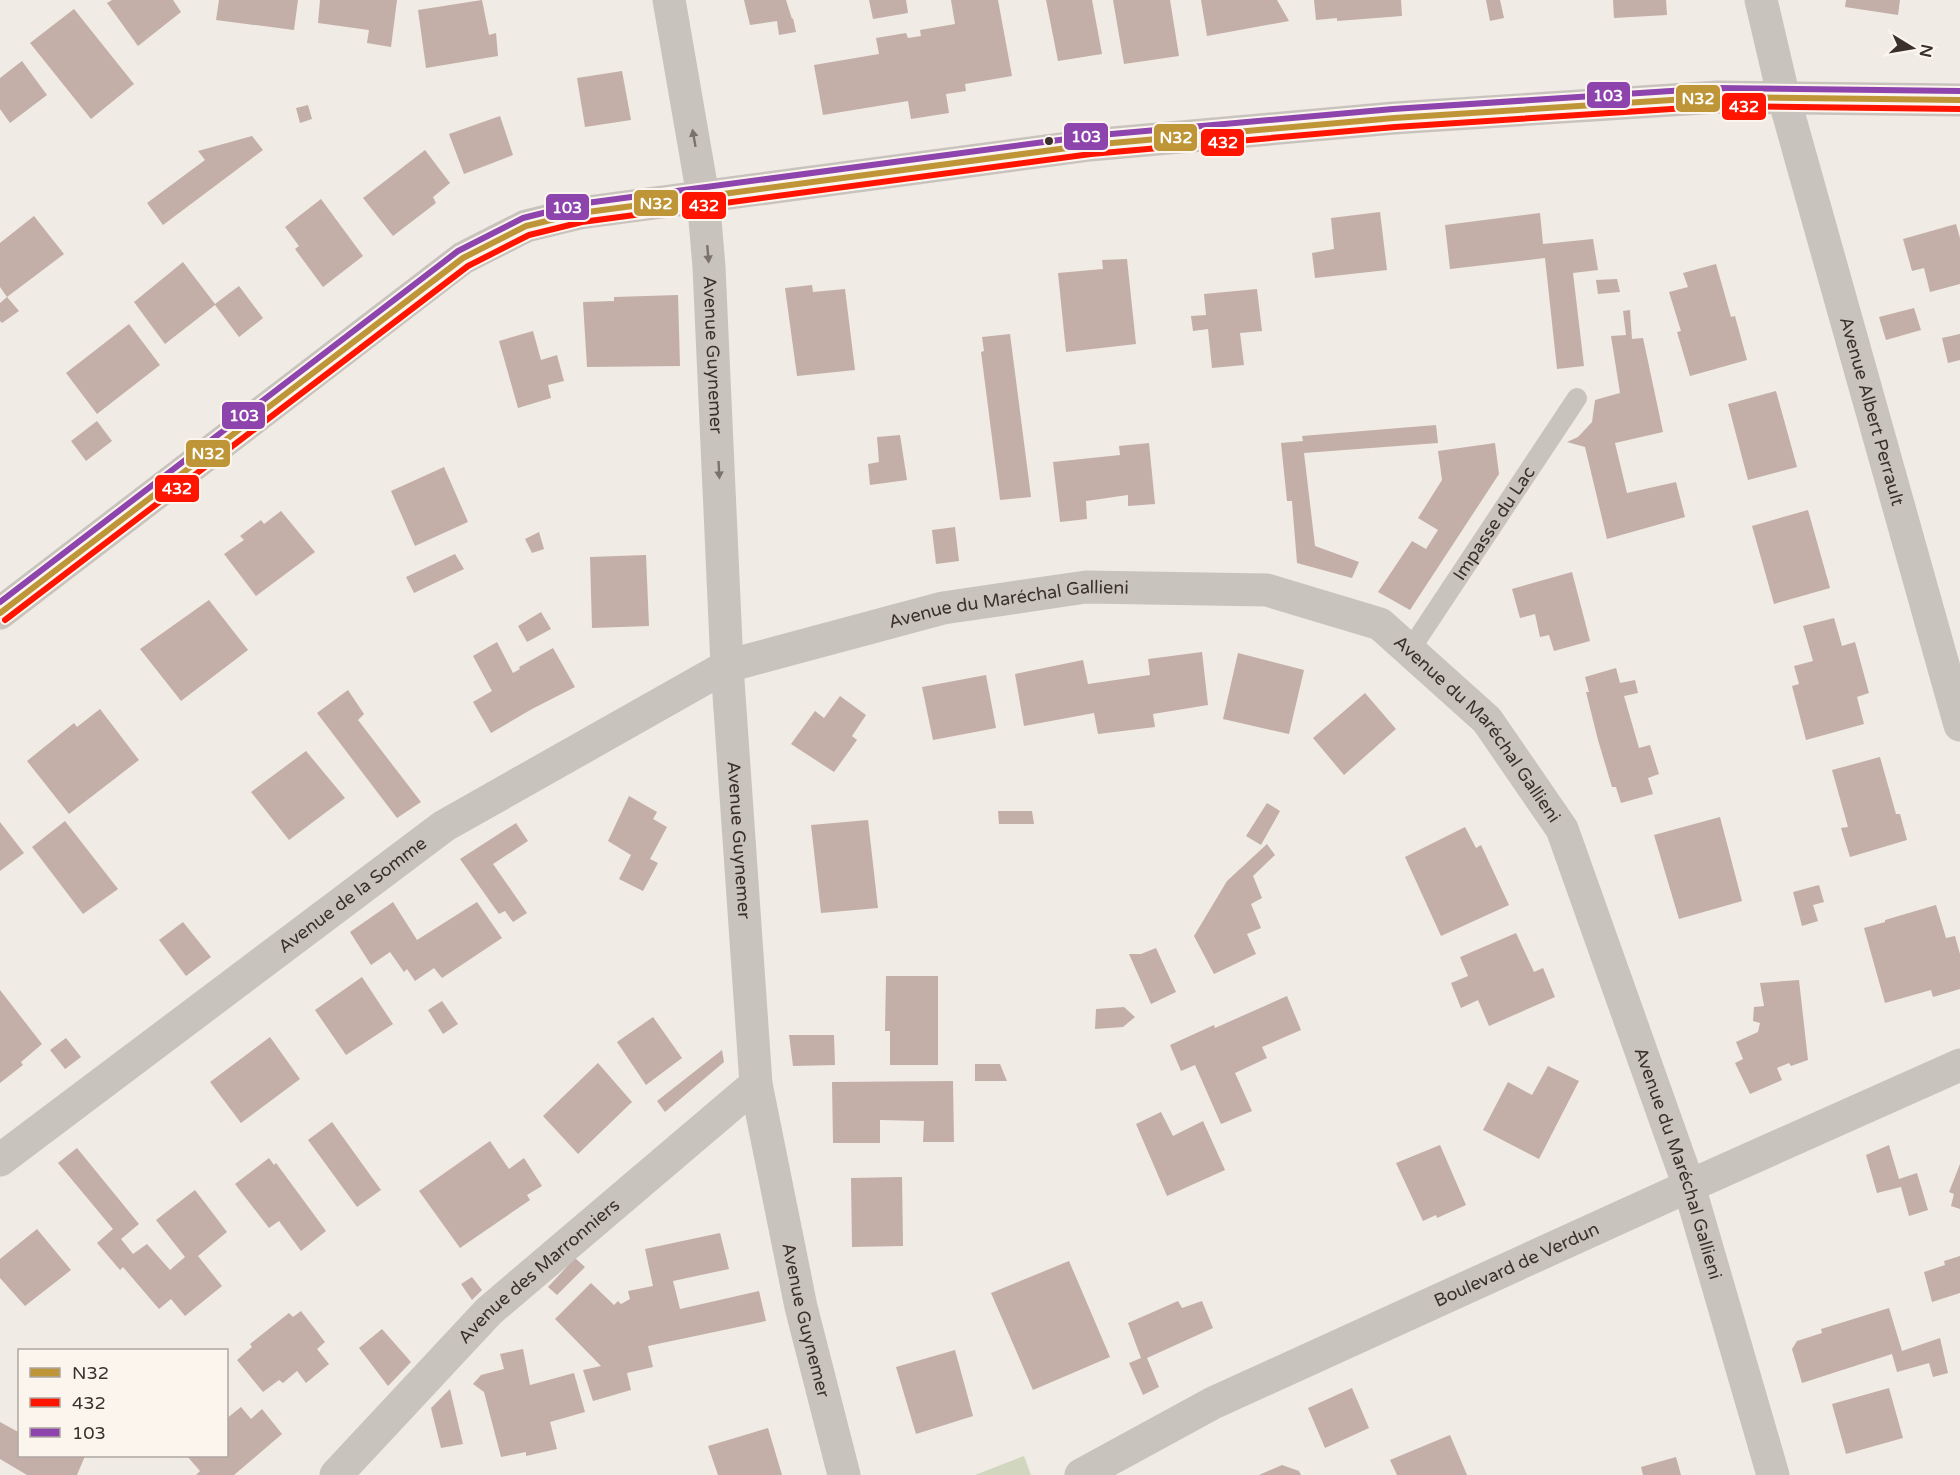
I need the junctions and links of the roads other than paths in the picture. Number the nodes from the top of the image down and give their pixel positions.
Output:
1 (669, 0) edge
2 (1761, 0) edge
3 (1784, 98) junction
4 (1960, 100) edge
5 (703, 196) junction
6 (1576, 398) dead end
7 (0, 613) edge
8 (1410, 650) junction
9 (728, 666) junction
10 (1960, 725) edge
11 (1960, 1065) edge
12 (756, 1084) junction
13 (0, 1160) edge
14 (1689, 1186) junction
15 (336, 1475) edge
16 (844, 1475) edge
17 (1081, 1475) edge
18 (1773, 1475) edge

5 -> 1 street, Avenue Guynemer
2 - 3 street, Avenue Albert Perrault
3 - 4 street
3 - 5 street
3 - 10 street, Avenue Albert Perrault
5 - 7 street
5 -> 9 street, Avenue Guynemer
6 - 8 lane, Impasse du Lac
8 - 9 street, Avenue du Maréchal Gallieni
8 - 14 street, Avenue du Maréchal Gallieni
9 - 12 street, Avenue Guynemer
9 - 13 street, Avenue de la Somme
11 - 14 street, Boulevard de Verdun
12 - 15 street, Avenue des Marronniers
12 - 16 street, Avenue Guynemer
14 - 17 street, Boulevard de Verdun
14 - 18 street, Avenue du Maréchal Gallieni

